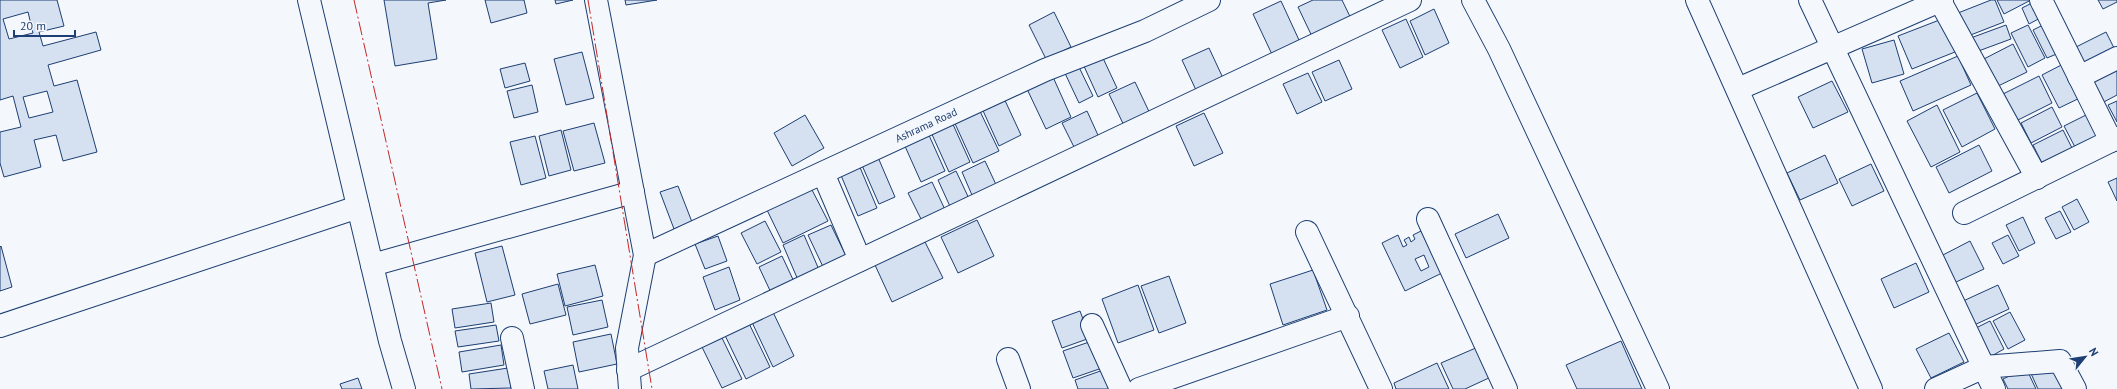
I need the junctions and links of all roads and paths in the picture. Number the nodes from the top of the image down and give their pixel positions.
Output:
1 (309, 0) edge
2 (596, 0) edge
3 (1208, 0) edge
4 (1410, 0) edge
5 (1473, 0) edge
6 (1697, 0) edge
7 (1810, 0) edge
8 (2041, 0) edge
9 (1941, 1) edge
10 (1833, 47) junction
11 (2117, 58) edge
12 (2079, 76) junction
13 (1738, 89) junction
14 (2114, 140) edge
15 (823, 173) junction
16 (2037, 178) junction
17 (633, 192) junction
18 (358, 207) junction
19 (1964, 213) dead end
20 (1428, 219) dead end
21 (1306, 232) dead end
22 (645, 255) junction
23 (860, 260) junction
24 (372, 265) junction
25 (1348, 316) junction
26 (1092, 325) dead end
27 (0, 326) edge
28 (512, 338) dead end
29 (1008, 359) dead end
30 (1984, 368) junction
31 (629, 380) edge
32 (404, 389) edge
33 (523, 389) edge
34 (1019, 389) edge
35 (1121, 389) edge
36 (1139, 389) edge
37 (1381, 389) edge
38 (1506, 389) edge
39 (1658, 389) edge
40 (1871, 389) edge
41 (1936, 389) edge
42 (1994, 389) edge
43 (2075, 389) edge

1 - 18 street
2 - 17 street
3 - 15 street, Ashrama Road
4 - 23 street
5 - 39 street
6 - 13 street
7 - 10 street
8 - 12 street
9 - 10 street
9 - 16 street
10 - 13 street
10 - 30 street
11 - 12 street
12 - 14 street
13 - 40 street
14 - 16 street
15 - 22 street, Ashrama Road
15 - 23 street
16 - 19 street
17 - 22 street
17 - 24 street
18 - 24 street
18 - 27 street
20 - 38 street
21 - 25 street
22 - 31 street
23 - 31 street
24 - 32 street
25 - 36 street
25 - 37 street
26 - 35 street
28 - 33 street
29 - 34 street
30 - 41 street
30 - 42 street
30 - 43 street

